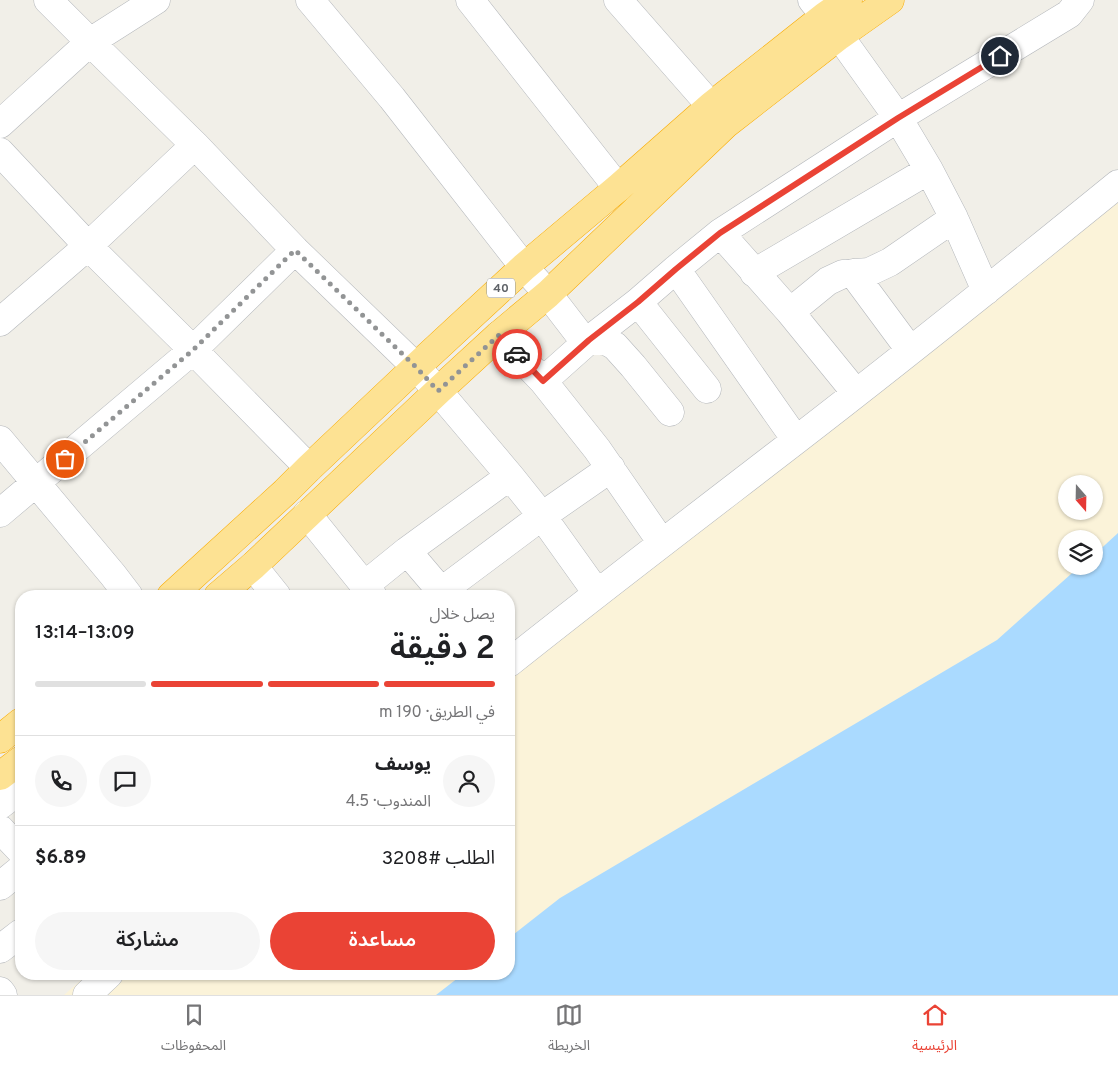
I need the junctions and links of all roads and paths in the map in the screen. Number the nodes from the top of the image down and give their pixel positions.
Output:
1 (48, 0) edge
2 (156, 0) edge
3 (310, 0) edge
4 (470, 0) edge
5 (618, 0) edge
6 (848, 0) edge
7 (890, 0) edge
8 (1080, 0) edge
9 (825, 17) edge
10 (90, 42) junction
11 (711, 106) junction
12 (898, 118) junction
13 (0, 124) edge
14 (195, 145) junction
15 (0, 152) edge
16 (929, 170) junction
17 (1118, 184) edge
18 (618, 188) junction
19 (954, 218) junction
20 (720, 233) junction
21 (88, 246) junction
22 (295, 250) junction
23 (524, 267) junction
24 (676, 269) junction
25 (754, 273) junction
26 (853, 273) junction
27 (986, 291) junction
28 (548, 294) junction
29 (638, 302) junction
30 (790, 312) junction
31 (0, 322) edge
32 (499, 335) junction
33 (589, 340) junction
34 (193, 350) junction
35 (910, 350) junction
36 (416, 367) junction
37 (543, 381) junction
38 (707, 389) dead end
39 (438, 391) junction
40 (856, 393) junction
41 (670, 412) dead end
42 (0, 440) edge
43 (796, 440) junction
44 (309, 468) junction
45 (611, 468) junction
46 (510, 476) junction
47 (36, 484) junction
48 (0, 513) edge
49 (307, 514) junction
50 (542, 516) junction
51 (662, 543) junction
52 (407, 551) junction
53 (253, 566) junction
54 (124, 590) edge
55 (178, 590) edge
56 (225, 590) edge
57 (272, 590) edge
58 (368, 590) edge
59 (370, 590) edge
60 (435, 590) edge
61 (443, 590) edge
62 (597, 593) junction
63 (515, 658) edge
64 (15, 727) edge
65 (0, 739) edge
66 (15, 765) edge
67 (0, 776) edge
68 (15, 793) edge
69 (0, 805) edge
70 (0, 828) edge
71 (15, 844) edge
72 (15, 874) edge
73 (0, 886) edge
74 (15, 937) edge
75 (0, 949) edge
76 (103, 980) edge
77 (0, 991) edge
78 (3, 995) edge
79 (87, 995) edge

1 - 10 street
2 - 10 street
3 - 23 street
4 - 18 street
5 - 11 street
6 - 9 highway, 40
7 - 9 highway, 40
8 - 12 street
9 - 11 highway, 40
9 - 12 street
9 - 28 highway, 40
10 - 13 street
10 - 14 street
11 - 18 highway, 40
12 - 16 street
12 - 20 street
14 - 21 street
14 - 22 street
15 - 21 street
16 - 19 street
16 - 25 street
17 - 27 street
18 - 23 highway, 40
19 - 26 street
19 - 27 street
20 - 24 street
20 - 25 street
21 - 31 street
21 - 34 street
22 - 34 street
22 - 36 street
23 - 28 street
23 - 36 highway, 40
24 - 29 street
24 - 43 street
25 - 30 street
26 - 30 street
26 - 35 street
27 - 35 street
28 - 32 highway, 40
28 - 33 street
29 - 33 street
29 - 38 street
30 - 40 street
32 - 37 street
32 - 39 highway, 40
33 - 37 street
33 - 41 street
34 - 44 street
34 - 47 street
35 - 40 street
36 - 39 street
36 - 44 highway, 40
37 - 45 street
39 - 46 street
39 - 49 highway, 40
40 - 43 street
42 - 47 street
43 - 51 street
44 - 55 highway, 40
45 - 50 street
45 - 51 street
46 - 50 street
46 - 52 street
47 - 48 street
47 - 54 street
49 - 53 highway, 40
49 - 58 street
50 - 61 street
50 - 62 street
51 - 62 street
52 - 59 street
52 - 60 street
53 - 56 highway, 40
53 - 57 street
62 - 63 street
64 - 65 highway
66 - 67 highway
68 - 69 street
70 - 71 street
72 - 73 street
74 - 75 street
76 - 79 street
77 - 78 street

